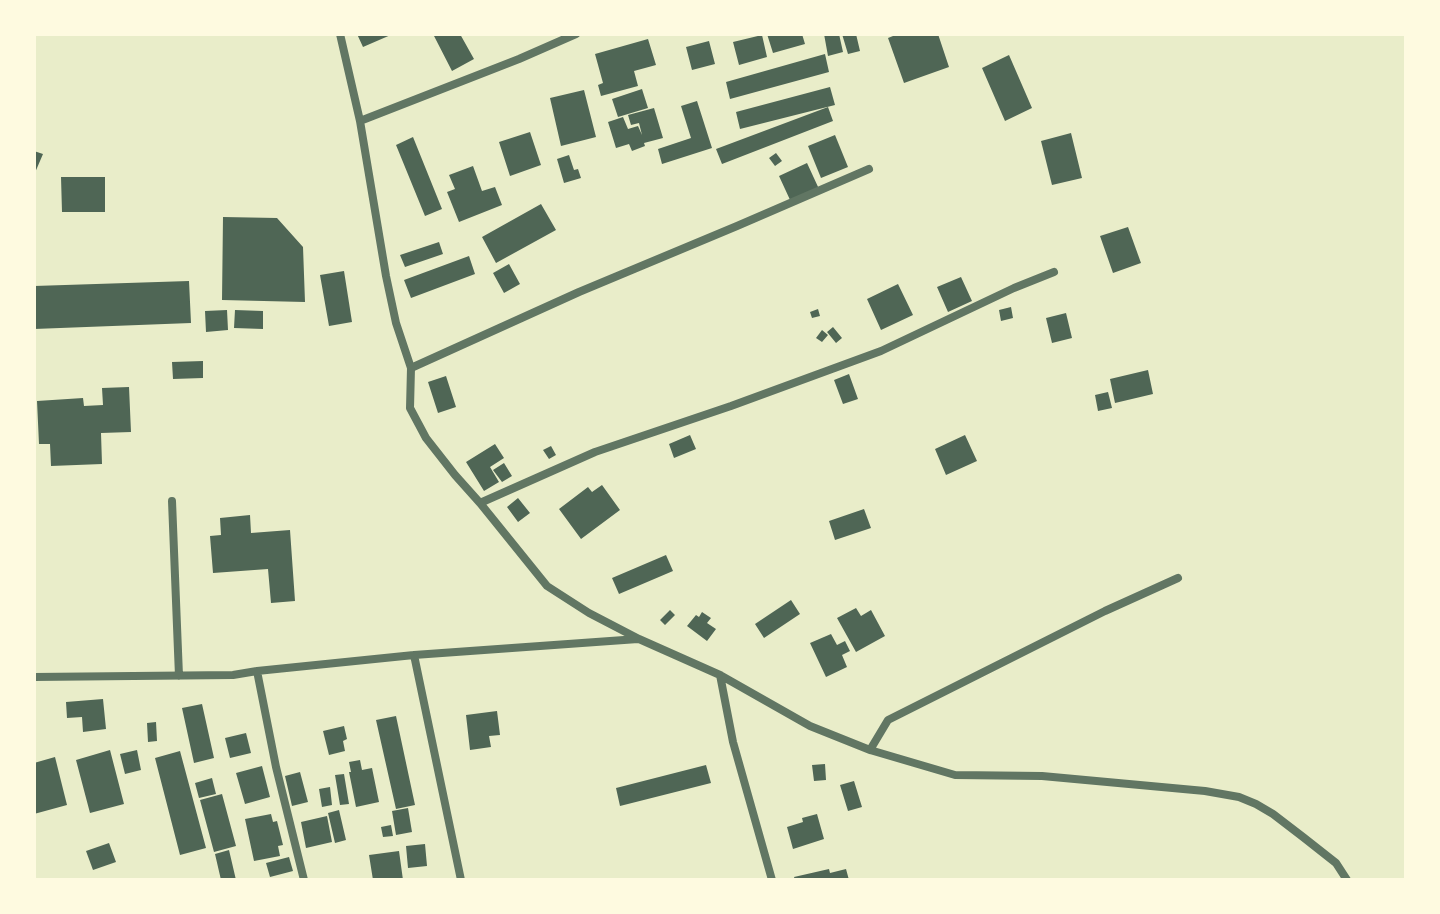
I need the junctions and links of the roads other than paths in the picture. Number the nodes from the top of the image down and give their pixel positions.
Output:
1 (340, 34) edge
2 (576, 34) edge
3 (360, 121) junction
4 (869, 169) dead end
5 (1054, 272) dead end
6 (411, 368) junction
7 (172, 501) dead end
8 (480, 503) junction
9 (1178, 578) dead end
10 (639, 639) junction
11 (414, 655) junction
12 (257, 671) junction
13 (720, 675) junction
14 (179, 676) junction
15 (34, 677) edge
16 (870, 750) junction
17 (304, 880) edge
18 (461, 880) edge
19 (772, 880) edge
20 (1347, 880) edge

1 - 3 street
2 - 3 street
3 - 6 street
4 - 6 street
5 - 8 street
6 - 8 street
7 - 14 street
8 - 10 street
9 - 16 street
10 - 11 street
10 - 13 street
11 - 12 street
11 - 18 street
12 - 14 street
12 - 17 street
13 - 16 street
13 - 19 street
14 - 15 street
16 - 20 street

